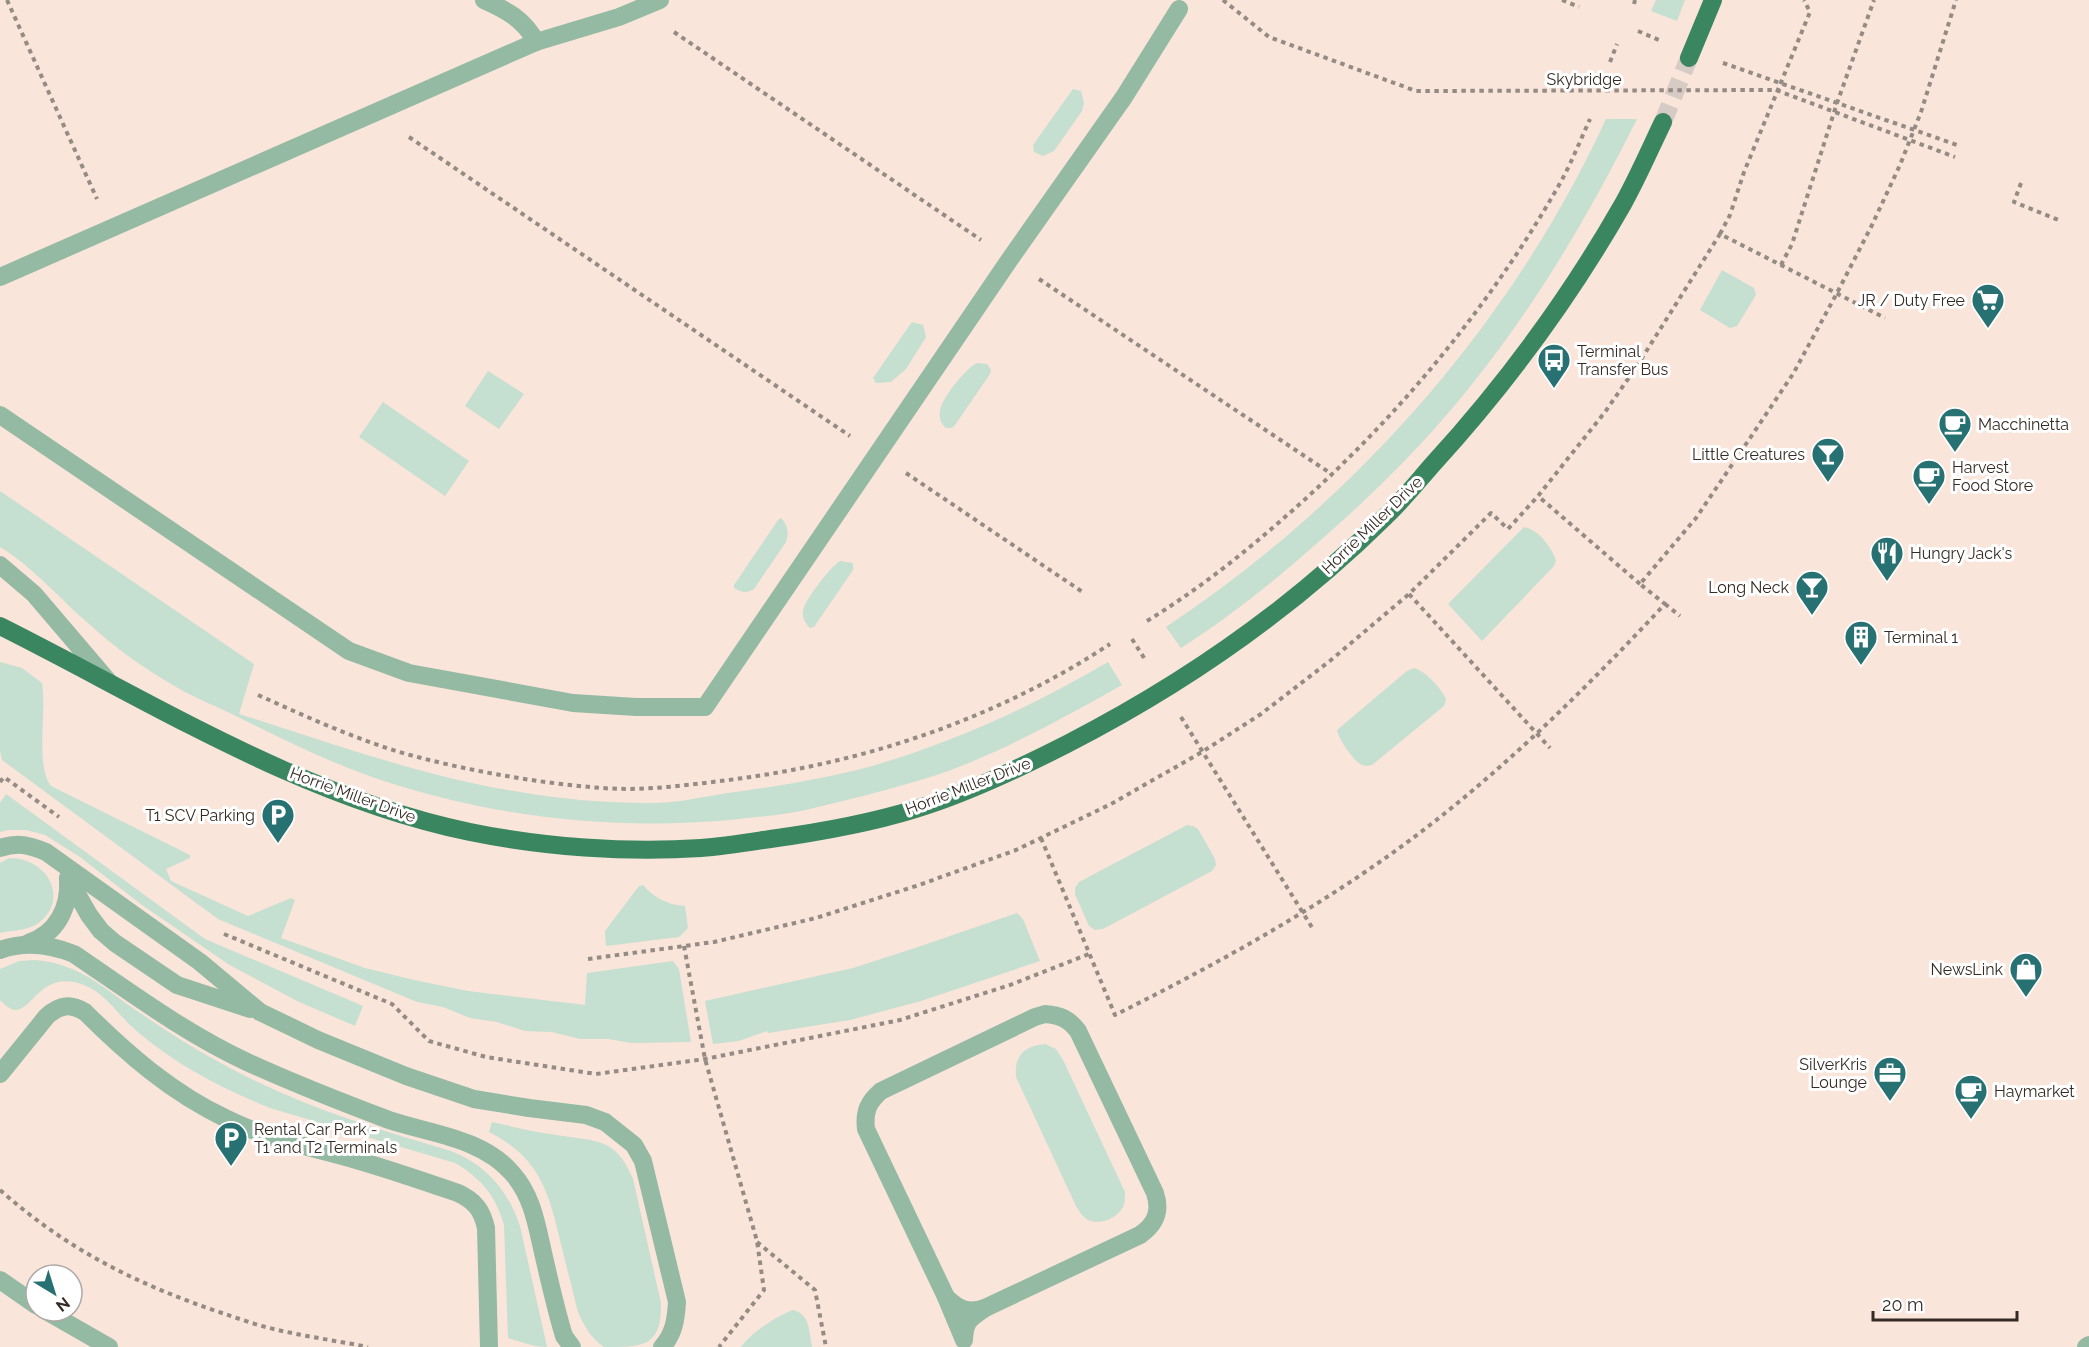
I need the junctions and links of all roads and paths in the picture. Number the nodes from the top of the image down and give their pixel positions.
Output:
1 (7, 0) edge
2 (484, 0) edge
3 (660, 0) edge
4 (1223, 0) edge
5 (1562, 0) edge
6 (1713, 0) edge
7 (1804, 0) edge
8 (1874, 0) edge
9 (1956, 0) edge
10 (1580, 7) dead end
11 (1179, 9) dead end
12 (1638, 31) dead end
13 (536, 42) junction
14 (1617, 44) dead end
15 (1668, 44) dead end
16 (1689, 58) tunnel mouth
17 (1716, 61) dead end
18 (1610, 62) dead end
19 (1781, 84) junction
20 (1837, 103) junction
21 (1590, 119) dead end
22 (1663, 122) tunnel mouth
23 (1914, 130) junction
24 (400, 141) dead end
25 (1960, 146) dead end
26 (1955, 157) dead end
27 (2021, 183) dead end
28 (2061, 221) dead end
29 (110, 229) junction
30 (1720, 234) junction
31 (1781, 265) junction
32 (0, 277) edge
33 (1837, 293) junction
34 (1885, 318) dead end
35 (0, 415) edge
36 (878, 455) junction
37 (1538, 496) junction
38 (0, 565) edge
39 (1640, 584) junction
40 (1084, 592) dead end
41 (1409, 594) junction
42 (1665, 604) junction
43 (1680, 616) dead end
44 (1147, 621) dead end
45 (0, 626) edge
46 (0, 633) edge
47 (26, 639) junction
48 (1132, 639) dead end
49 (1110, 644) dead end
50 (1150, 667) dead end
51 (109, 682) junction
52 (258, 695) dead end
53 (1177, 711) dead end
54 (1537, 734) junction
55 (1550, 748) dead end
56 (1202, 752) junction
57 (0, 782) edge
58 (60, 818) dead end
59 (1041, 838) junction
60 (0, 848) edge
61 (46, 852) junction
62 (68, 878) junction
63 (1302, 913) junction
64 (1312, 929) dead end
65 (222, 933) dead end
66 (21, 945) junction
67 (684, 946) junction
68 (0, 950) edge
69 (1089, 954) junction
70 (588, 959) dead end
71 (260, 1012) junction
72 (705, 1059) junction
73 (0, 1074) edge
74 (0, 1190) edge
75 (757, 1241) junction
76 (0, 1280) edge
77 (24, 1297) edge
78 (946, 1297) junction
79 (985, 1308) junction
80 (67, 1323) edge
81 (965, 1344) edge
82 (109, 1347) edge
83 (368, 1347) edge
84 (489, 1347) edge
85 (572, 1347) edge
86 (662, 1347) edge
87 (719, 1347) edge
88 (826, 1347) edge

1 - 29 path
2 - 13 street
3 - 13 street
4 - 26 path, Skybridge, bridge
5 - 10 path
6 - 16 main road
7 - 19 path
8 - 20 path
9 - 23 path
11 - 36 street
12 - 15 path
13 - 29 street
14 - 18 path
17 - 19 path
19 - 20 path
19 - 30 path
20 - 23 path
20 - 31 path
21 - 44 path
22 - 51 main road, Horrie Miller Drive
23 - 25 path
23 - 33 path
24 - 36 path
27 - 28 path
29 - 32 street
30 - 31 path
30 - 37 path
31 - 33 path
33 - 34 path
33 - 39 path
35 - 36 street
36 - 40 path
37 - 39 path
37 - 41 path
38 - 51 street
39 - 42 path
41 - 54 path
41 - 56 path
42 - 43 path
42 - 54 path
45 - 47 main road, Horrie Miller Drive
46 - 47 street
47 - 51 main road, Horrie Miller Drive
48 - 50 path
49 - 52 path
53 - 56 path
54 - 55 path
54 - 63 path
56 - 59 path
56 - 63 path
57 - 58 path
59 - 67 path
59 - 69 path
60 - 61 street
61 - 62 street
61 - 71 street
62 - 66 street
62 - 71 street
63 - 64 path
63 - 69 path
65 - 72 path
66 - 68 street
66 - 85 street
67 - 70 path
67 - 72 path
69 - 72 path
71 - 86 street
72 - 75 path
73 - 84 street
74 - 83 path
75 - 87 path
75 - 88 path
76 - 77 street
78 - 79 street
78 - 79 street
78 - 81 street
79 - 81 street
80 - 82 street

